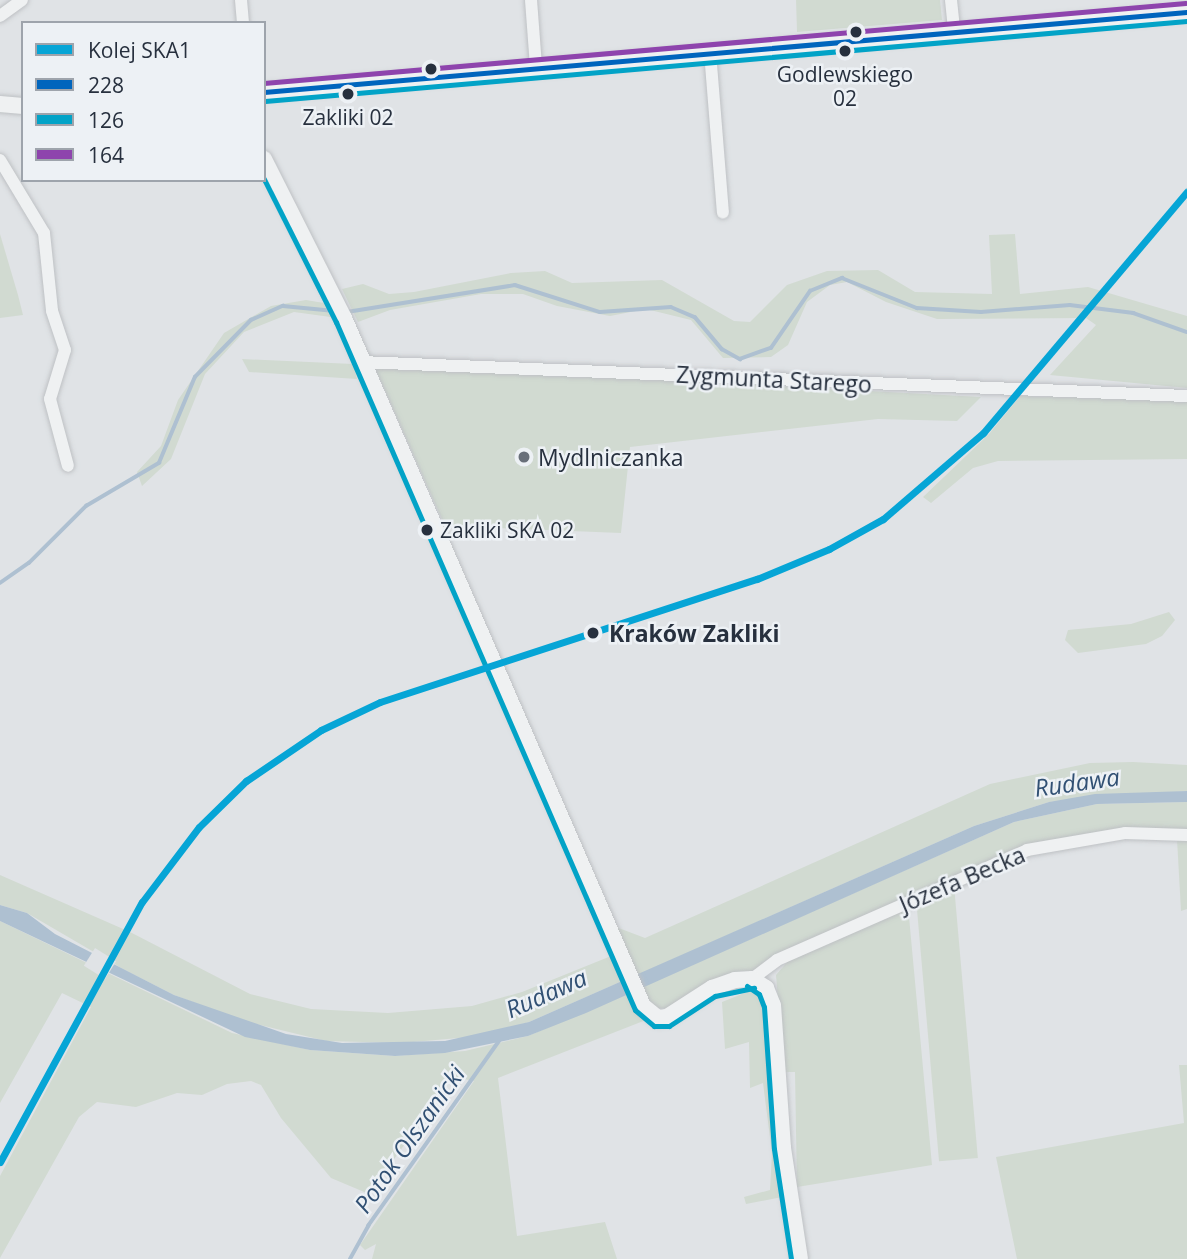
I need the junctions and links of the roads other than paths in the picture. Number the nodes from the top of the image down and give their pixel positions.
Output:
1 (22, 0) edge
2 (241, 0) edge
3 (531, 0) edge
4 (951, 0) edge
5 (1187, 12) edge
6 (0, 16) edge
7 (243, 21) edge
8 (954, 31) junction
9 (710, 52) junction
10 (536, 67) junction
11 (266, 92) edge
12 (0, 103) edge
13 (21, 106) edge
14 (0, 160) edge
15 (266, 163) edge
16 (723, 212) dead end
17 (361, 362) junction
18 (1187, 396) edge
19 (68, 466) dead end
20 (1187, 835) edge
21 (752, 979) junction
22 (800, 1259) edge

1 - 6 street
2 - 7 street
3 - 10 street
4 - 8 street
5 - 8 street
8 - 9 street
9 - 10 street
9 - 16 street
10 - 11 street
12 - 13 street
14 - 19 street
15 - 17 street
17 - 18 street, Zygmunta Starego
17 - 21 street
20 - 21 street, Józefa Becka
21 - 22 street

